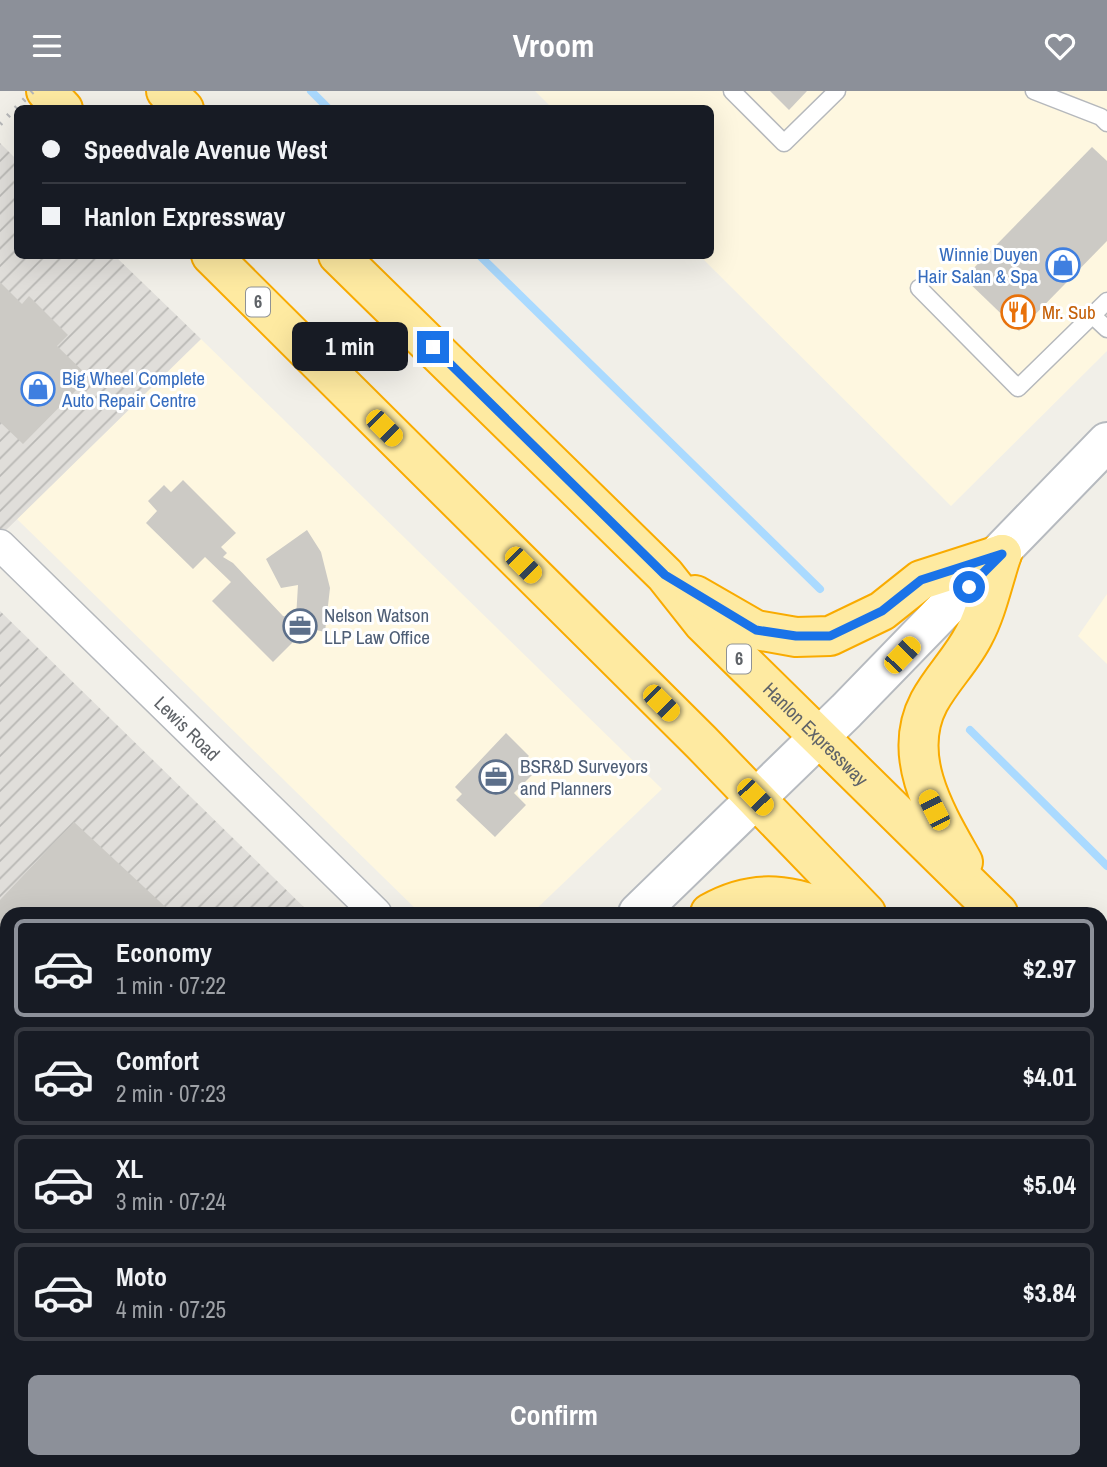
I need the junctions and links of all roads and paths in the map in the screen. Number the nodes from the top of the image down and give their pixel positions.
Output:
1 (46, 91) edge
2 (166, 91) edge
3 (732, 91) edge
4 (837, 91) edge
5 (1034, 91) edge
6 (59, 105) edge
7 (180, 105) edge
8 (1107, 123) edge
9 (215, 259) edge
10 (342, 259) edge
11 (919, 288) dead end
12 (1107, 301) edge
13 (1093, 315) junction
14 (1107, 329) edge
15 (1107, 442) edge
16 (0, 545) edge
17 (1002, 554) junction
18 (665, 575) junction
19 (819, 737) junction
20 (755, 797) junction
21 (990, 906) edge
22 (370, 907) edge
23 (644, 907) edge
24 (721, 907) edge
25 (820, 907) edge
26 (860, 907) edge

1 - 6 highway
2 - 7 highway
3 - 4 lane
5 - 8 lane
9 - 20 highway, 6
10 - 18 highway, Hanlon Expressway / 6
11 - 13 lane
12 - 13 lane
13 - 14 lane
15 - 17 main road
16 - 22 street, Lewis Road
17 - 18 highway
17 - 19 main road
17 - 21 highway
18 - 19 highway, Hanlon Expressway / 6
19 - 20 main road
19 - 21 highway, Hanlon Expressway / 6
20 - 23 main road
20 - 26 highway, 6
24 - 25 highway

